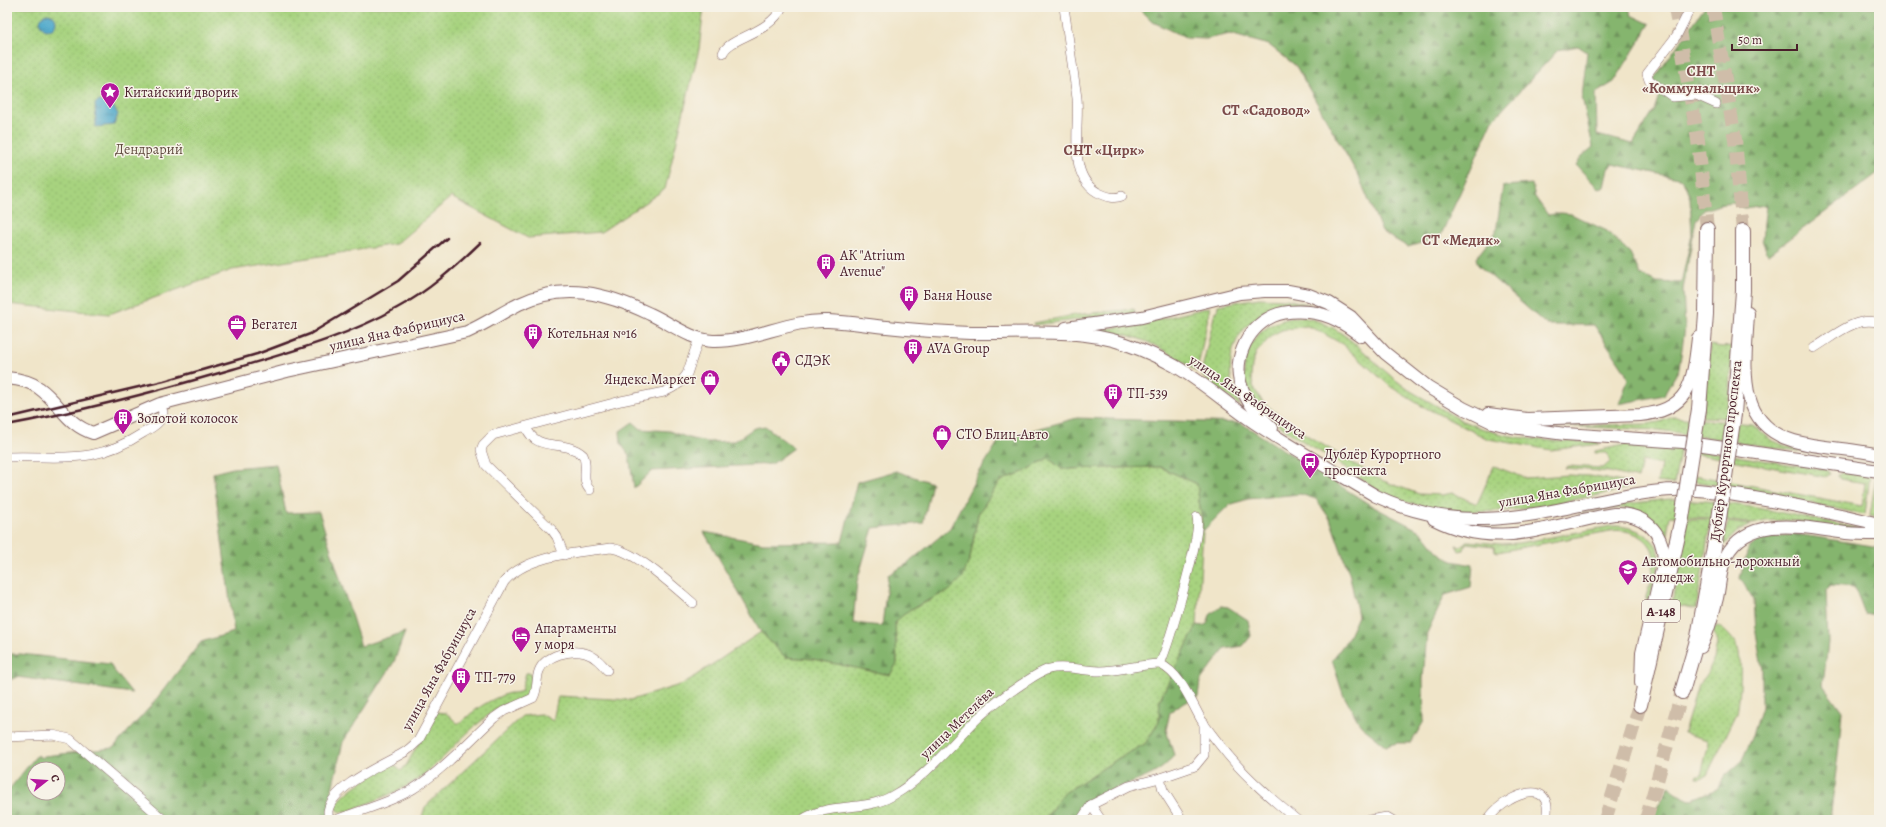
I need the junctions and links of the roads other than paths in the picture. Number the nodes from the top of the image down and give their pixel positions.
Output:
1 (782, 7) edge
2 (1064, 7) edge
3 (1691, 7) edge
4 (723, 53) dead end
5 (1716, 104) dead end
6 (1122, 196) dead end
7 (1707, 229) joint
8 (1743, 231) joint
9 (1879, 323) edge
10 (1041, 332) junction
11 (699, 338) junction
12 (1814, 348) dead end
13 (1385, 353) junction
14 (7, 378) edge
15 (1448, 400) junction
16 (160, 404) junction
17 (526, 427) junction
18 (1287, 443) junction
19 (1879, 455) edge
20 (7, 457) edge
21 (1879, 471) edge
22 (590, 490) dead end
23 (1422, 513) junction
24 (1197, 517) dead end
25 (1879, 524) edge
26 (1879, 534) edge
27 (564, 555) junction
28 (693, 603) dead end
29 (1160, 664) junction
30 (607, 670) dead end
31 (1682, 692) joint
32 (1640, 705) joint
33 (1204, 723) junction
34 (7, 737) edge
35 (1160, 778) junction
36 (1091, 805) junction
37 (164, 820) edge
38 (329, 820) edge
39 (336, 820) edge
40 (802, 820) edge
41 (1081, 820) edge
42 (1101, 820) edge
43 (1182, 820) edge
44 (1297, 820) edge
45 (1369, 820) edge
46 (1392, 820) edge
47 (1488, 820) edge
48 (1546, 820) edge

1 - 4 street
2 - 6 street
3 - 5 street
7 - 15 main road, А-148
7 - 32 main road, А-148, bridge
8 - 19 main road, А-148
8 - 31 main road, Дублёр Курортного проспекта / А-148, bridge
9 - 12 street
10 - 11 main road, улица Яна Фабрициуса
10 - 13 main road, улица Яна Фабрициуса / А-148
10 - 18 main road, улица Яна Фабрициуса / А-148
11 - 16 main road, улица Яна Фабрициуса
11 - 17 street
13 - 15 main road, улица Яна Фабрициуса / А-148
13 - 18 main road, А-148
14 - 16 main road, улица Яна Фабрициуса
15 - 21 main road, улица Яна Фабрициуса / А-148
16 - 20 street
17 - 22 street
17 - 27 street
18 - 23 main road, улица Яна Фабрициуса / А-148
23 - 25 main road, улица Яна Фабрициуса / А-148
23 - 32 main road, А-148
24 - 29 street
26 - 31 main road, А-148
27 - 28 street, улица Яна Фабрициуса
27 - 38 street, улица Яна Фабрициуса
29 - 33 street
29 - 40 street, улица Метелёва
30 - 39 street
33 - 35 street
33 - 44 street
34 - 37 street
35 - 36 street
35 - 43 street
36 - 41 street
36 - 42 street
45 - 46 street
47 - 48 street

